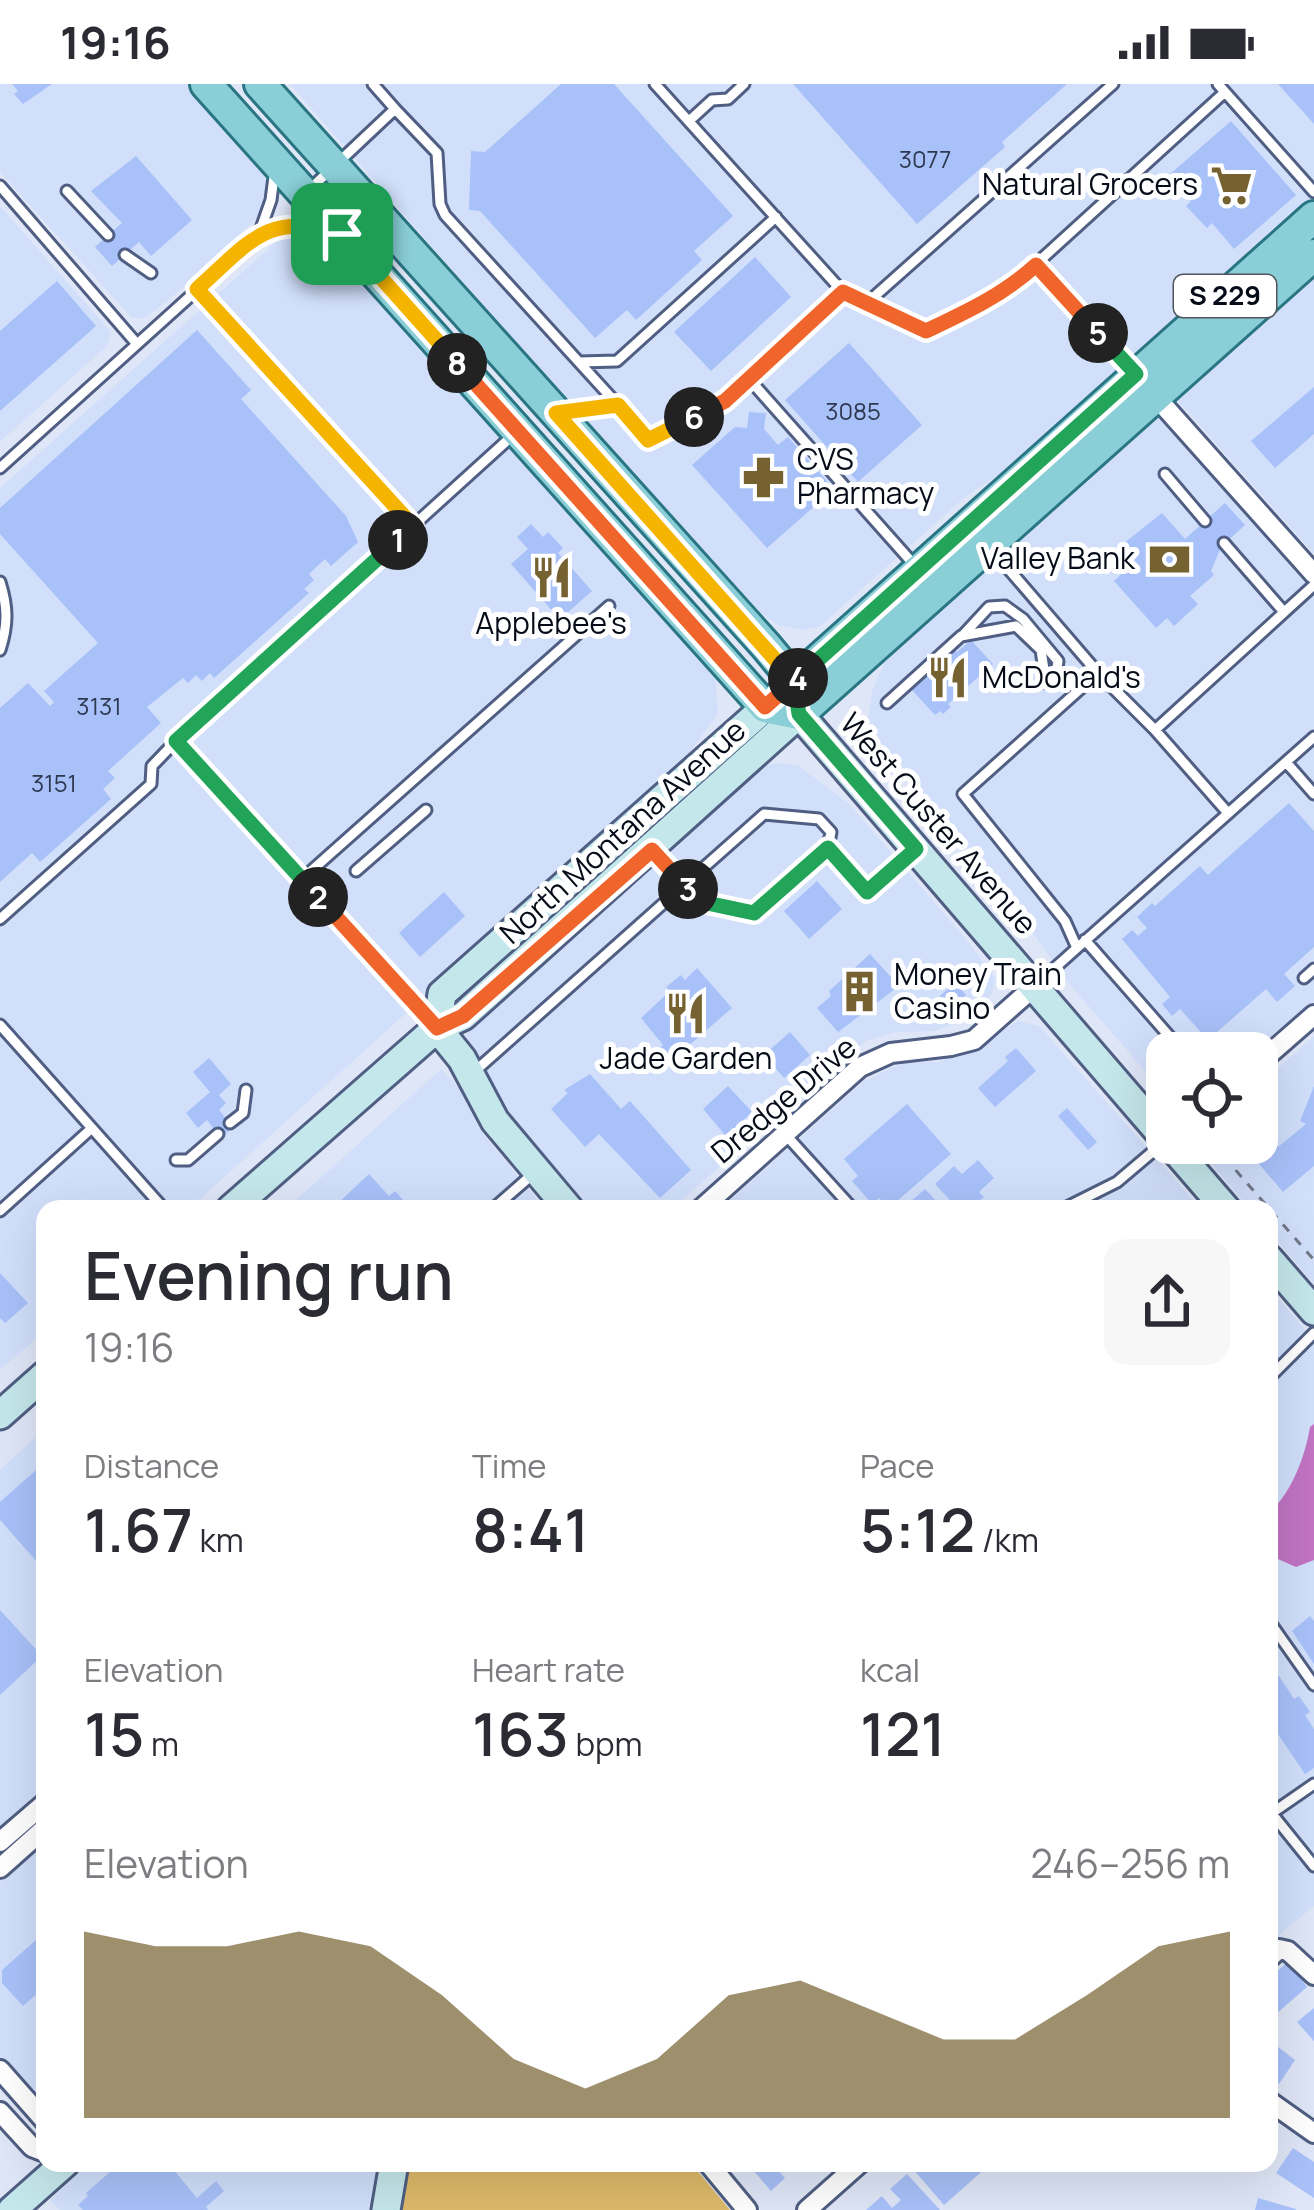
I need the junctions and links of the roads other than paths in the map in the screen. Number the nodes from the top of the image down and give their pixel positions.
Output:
1 (206, 84) edge
2 (260, 84) edge
3 (373, 84) edge
4 (655, 84) edge
5 (744, 84) edge
6 (1113, 84) edge
7 (1221, 88) edge
8 (395, 109) junction
9 (689, 121) junction
10 (276, 162) junction
11 (334, 167) junction
12 (0, 186) edge
13 (67, 191) dead end
14 (1314, 192) edge
15 (305, 194) junction
16 (776, 217) junction
17 (1314, 217) edge
18 (259, 234) junction
19 (342, 234) junction
20 (108, 235) dead end
21 (125, 255) dead end
22 (1314, 255) edge
23 (1036, 265) junction
24 (151, 273) dead end
25 (197, 289) junction
26 (843, 292) junction
27 (867, 303) junction
28 (137, 344) junction
29 (579, 362) junction
30 (749, 379) junction
31 (1146, 386) junction
32 (618, 405) junction
33 (556, 413) junction
34 (518, 430) junction
35 (0, 468) edge
36 (1165, 474) dead end
37 (1205, 521) dead end
38 (413, 526) junction
39 (979, 536) junction
40 (1224, 543) dead end
41 (919, 571) junction
42 (1314, 574) edge
43 (0, 582) edge
44 (1314, 585) edge
45 (608, 606) dead end
46 (1284, 612) junction
47 (961, 636) junction
48 (0, 650) edge
49 (1098, 673) junction
50 (794, 681) junction
51 (887, 703) dead end
52 (765, 707) junction
53 (799, 714) junction
54 (1155, 730) junction
55 (1314, 737) edge
56 (176, 741) junction
57 (1286, 762) junction
58 (1314, 794) edge
59 (426, 810) dead end
60 (1228, 813) junction
61 (828, 848) junction
62 (916, 849) junction
63 (652, 850) junction
64 (356, 871) dead end
65 (302, 880) junction
66 (684, 885) junction
67 (0, 919) edge
68 (1081, 944) junction
69 (1314, 969) edge
70 (1304, 978) dead end
71 (1035, 986) junction
72 (1314, 1016) edge
73 (0, 1025) edge
74 (437, 1028) junction
75 (1164, 1032) edge
76 (1278, 1048) edge
77 (470, 1076) junction
78 (246, 1090) dead end
79 (1146, 1116) edge
80 (230, 1123) dead end
81 (92, 1129) junction
82 (218, 1134) dead end
83 (785, 1134) junction
84 (1146, 1158) edge
85 (176, 1160) dead end
86 (1187, 1164) edge
87 (536, 1171) junction
88 (156, 1200) edge
89 (241, 1200) edge
90 (503, 1200) edge
91 (561, 1200) edge
92 (711, 1200) edge
93 (846, 1200) edge
94 (1081, 1200) edge
95 (1218, 1200) edge
96 (0, 1211) edge
97 (1278, 1269) edge
98 (1314, 1311) edge
99 (1314, 1333) edge
100 (1278, 1369) edge
101 (36, 1383) edge
102 (0, 1415) edge
103 (1278, 1634) edge
104 (1314, 1685) edge
105 (1314, 1784) edge
106 (1278, 1807) edge
107 (36, 1811) edge
108 (1278, 1822) edge
109 (36, 1836) edge
110 (0, 1842) edge
111 (1314, 1866) edge
112 (0, 1868) edge
113 (1278, 1950) edge
114 (1314, 1975) edge
115 (0, 2070) edge
116 (1278, 2107) edge
117 (36, 2111) edge
118 (0, 2112) edge
119 (1314, 2133) edge
120 (36, 2149) edge
121 (55, 2172) edge
122 (392, 2172) edge
123 (715, 2172) edge
124 (850, 2172) edge
125 (11, 2210) edge
126 (386, 2210) edge
127 (747, 2210) edge
128 (807, 2210) edge

1 - 10 main road
2 - 11 main road
3 - 8 lane
4 - 9 lane
5 - 9 lane
6 - 27 lane
7 - 14 lane
7 - 23 lane
8 - 11 lane
8 - 29 lane
9 - 16 lane
10 - 15 main road
10 - 18 lane
11 - 15 lane
11 - 33 main road
12 - 28 lane
13 - 20 lane
15 - 19 main road
16 - 26 lane
16 - 29 lane
17 - 31 main road, North Montana Avenue / S 229
18 - 19 lane
18 - 25 lane
19 - 34 main road
21 - 24 lane
22 - 31 main road, North Montana Avenue / S 229
23 - 27 lane
23 - 31 lane
25 - 28 lane
25 - 38 lane
26 - 27 lane
26 - 30 lane
28 - 35 lane
29 - 32 lane
30 - 32 lane
30 - 41 lane
31 - 39 main road, North Montana Avenue / S 229
31 - 42 street
32 - 33 lane
33 - 50 main road
34 - 38 lane
34 - 52 main road
36 - 37 lane
38 - 56 lane
39 - 41 main road, North Montana Avenue / S 229
39 - 49 lane
39 - 53 main road, North Montana Avenue / S 229
40 - 46 lane
41 - 50 main road, North Montana Avenue / S 229
43 - 48 lane
44 - 46 lane
45 - 65 lane
46 - 54 lane
47 - 47 lane
47 - 51 lane
49 - 54 lane
49 - 68 lane
50 - 52 main road, North Montana Avenue / S 229
50 - 53 main road
52 - 53 main road
52 - 74 main road, North Montana Avenue / S 229
53 - 62 main road, West Custer Avenue
53 - 63 main road, North Montana Avenue / S 229
54 - 60 lane
55 - 57 lane
56 - 65 lane
56 - 67 lane
57 - 58 lane
57 - 60 lane
59 - 64 lane
60 - 68 lane
61 - 62 lane
61 - 66 lane
61 - 66 lane
62 - 71 main road, West Custer Avenue
63 - 66 lane
63 - 74 main road, North Montana Avenue / S 229
65 - 74 lane
66 - 77 lane
68 - 71 lane
68 - 75 lane
69 - 70 lane
71 - 79 main road, West Custer Avenue
71 - 83 street, Dredge Drive
72 - 76 street
73 - 81 lane
74 - 77 main road
74 - 89 main road, North Montana Avenue / S 229
77 - 87 main road
78 - 80 lane
81 - 88 lane
81 - 96 lane
82 - 85 lane
83 - 92 street, Dredge Drive
83 - 93 lane
84 - 94 lane
86 - 95 main road, West Custer Avenue
87 - 90 lane
87 - 91 main road
97 - 98 main road
99 - 100 lane
101 - 102 main road
103 - 104 lane
105 - 106 lane
107 - 110 street
108 - 111 lane
109 - 112 street
113 - 114 street
115 - 117 street
116 - 119 street
118 - 120 street
121 - 125 main road
122 - 126 main road
123 - 127 street
124 - 128 street

